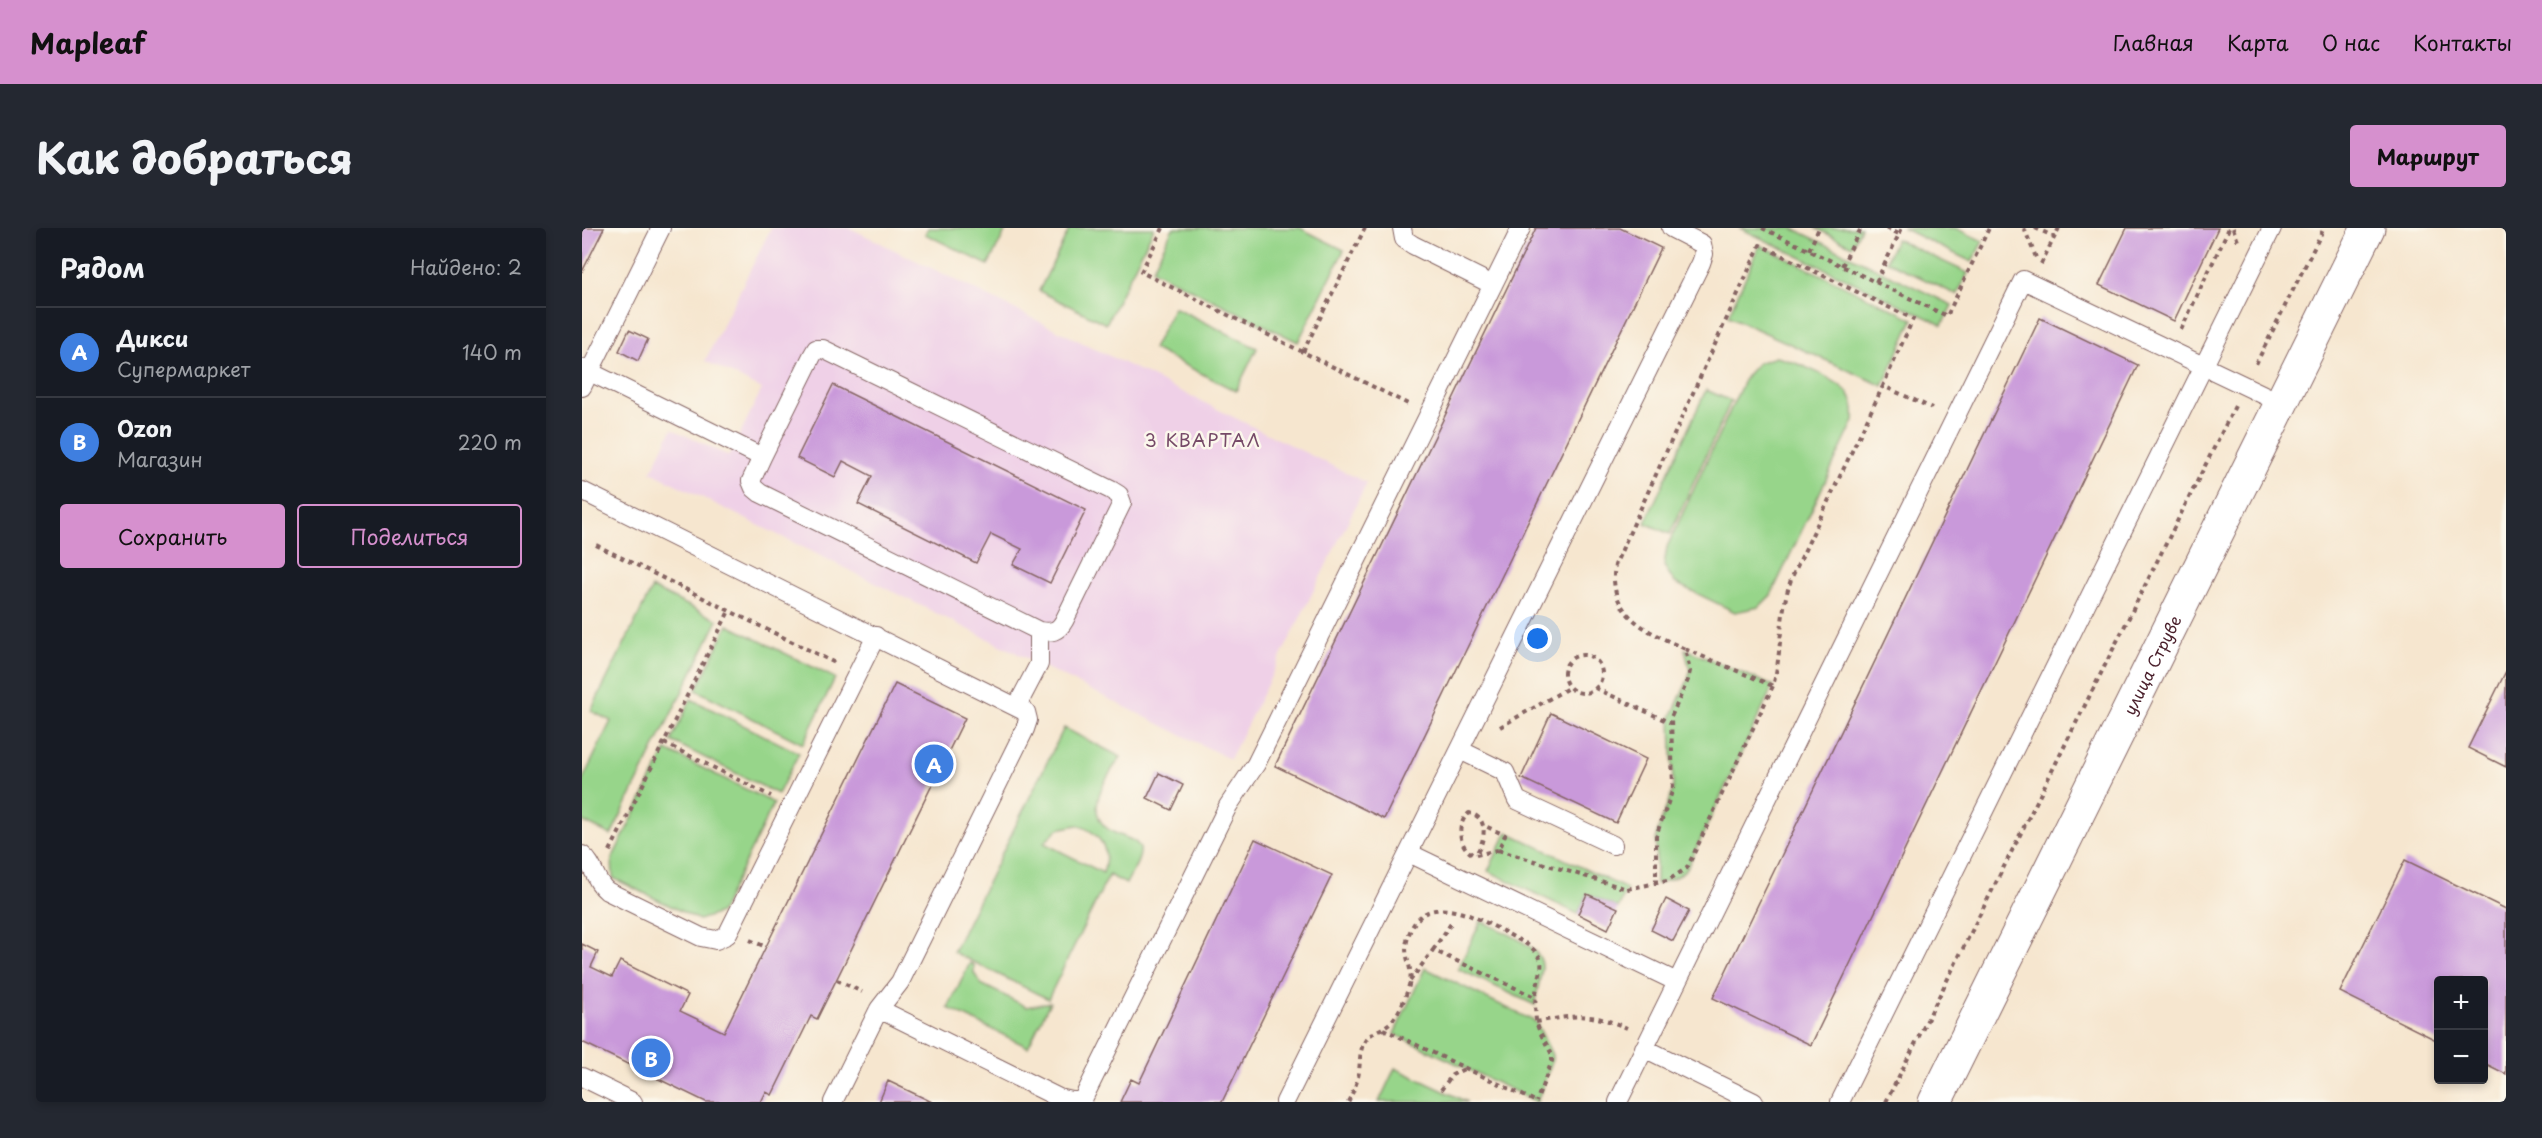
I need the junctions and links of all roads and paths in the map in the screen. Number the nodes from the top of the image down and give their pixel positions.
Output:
1 (661, 228) edge
2 (1163, 228) edge
3 (1365, 228) edge
4 (1402, 228) edge
5 (1521, 228) edge
6 (1671, 228) edge
7 (1762, 228) edge
8 (1819, 228) edge
9 (1886, 228) edge
10 (1902, 228) edge
11 (1989, 228) edge
12 (2024, 228) edge
13 (2035, 228) edge
14 (2060, 228) edge
15 (2229, 228) edge
16 (2272, 228) edge
17 (2324, 228) edge
18 (2368, 228) edge
19 (1859, 229) edge
20 (1899, 234) junction
21 (2055, 237) junction
22 (1809, 250) junction
23 (1842, 266) junction
24 (1876, 282) junction
25 (1493, 285) junction
26 (2171, 350) junction
27 (1303, 352) junction
28 (2204, 366) junction
29 (584, 376) edge
30 (1883, 386) junction
31 (2245, 386) junction
32 (2281, 403) junction
33 (1429, 414) junction
34 (1955, 418) junction
35 (762, 457) junction
36 (582, 491) edge
37 (596, 545) dead end
38 (729, 611) junction
39 (1039, 631) junction
40 (876, 636) junction
41 (1685, 649) junction
42 (857, 674) junction
43 (1773, 686) junction
44 (1570, 687) junction
45 (1595, 688) junction
46 (1017, 706) junction
47 (1671, 723) junction
48 (664, 743) junction
49 (1460, 750) junction
50 (792, 806) junction
51 (1483, 825) junction
52 (1613, 845) dead end
53 (1498, 850) junction
54 (1409, 853) junction
55 (582, 855) edge
56 (1475, 855) junction
57 (597, 878) junction
58 (1465, 880) junction
59 (1656, 884) junction
60 (1452, 922) dead end
61 (1433, 950) junction
62 (1410, 982) junction
63 (1677, 982) junction
64 (1535, 997) junction
65 (879, 1009) junction
66 (1536, 1022) junction
67 (1382, 1028) junction
68 (1647, 1043) junction
69 (1466, 1068) junction
70 (582, 1077) edge
71 (1441, 1090) dead end
72 (633, 1102) edge
73 (833, 1102) edge
74 (1286, 1102) edge
75 (1348, 1102) edge
76 (1536, 1102) edge
77 (1618, 1102) edge
78 (1754, 1102) edge
79 (1840, 1102) edge
80 (1887, 1102) edge
81 (1935, 1102) edge

1 - 29 lane
2 - 27 path
3 - 27 path
4 - 25 lane
5 - 25 lane
6 - 49 lane
7 - 22 path
8 - 22 path
9 - 20 path
10 - 20 path
11 - 24 path
12 - 21 path
13 - 21 path
14 - 21 path
15 - 26 path
16 - 28 lane
17 - 31 path
18 - 32 street, улица Струве
19 - 23 path
20 - 24 path
22 - 23 path
23 - 24 path
25 - 33 lane
26 - 28 lane
26 - 34 lane
27 - 33 path
28 - 31 lane
28 - 79 lane
29 - 35 lane
30 - 34 path
30 - 41 path
30 - 43 path
31 - 32 lane
31 - 80 path
32 - 81 street, улица Струве
33 - 65 lane
34 - 63 lane
35 - 39 lane
35 - 39 lane
36 - 40 lane
37 - 38 path
38 - 42 path
38 - 48 path
39 - 46 lane
40 - 42 lane
40 - 46 lane
41 - 43 path
41 - 47 path
42 - 50 lane
43 - 59 path
44 - 45 path
44 - 45 path
44 - 49 path
45 - 47 path
46 - 65 lane
47 - 59 path
48 - 50 path
48 - 57 path
49 - 52 lane
49 - 54 lane
50 - 57 lane
51 - 53 path
51 - 56 path
51 - 56 path
53 - 56 path
53 - 59 path
54 - 58 lane
54 - 74 lane
55 - 57 lane
56 - 58 path
58 - 63 lane
60 - 61 path
61 - 62 path
61 - 64 path
62 - 64 path
62 - 67 path
63 - 68 lane
64 - 66 path
65 - 73 lane
66 - 68 path
66 - 76 path
67 - 69 path
67 - 75 path
68 - 77 lane
68 - 78 lane
69 - 71 path
69 - 76 path
70 - 72 lane

